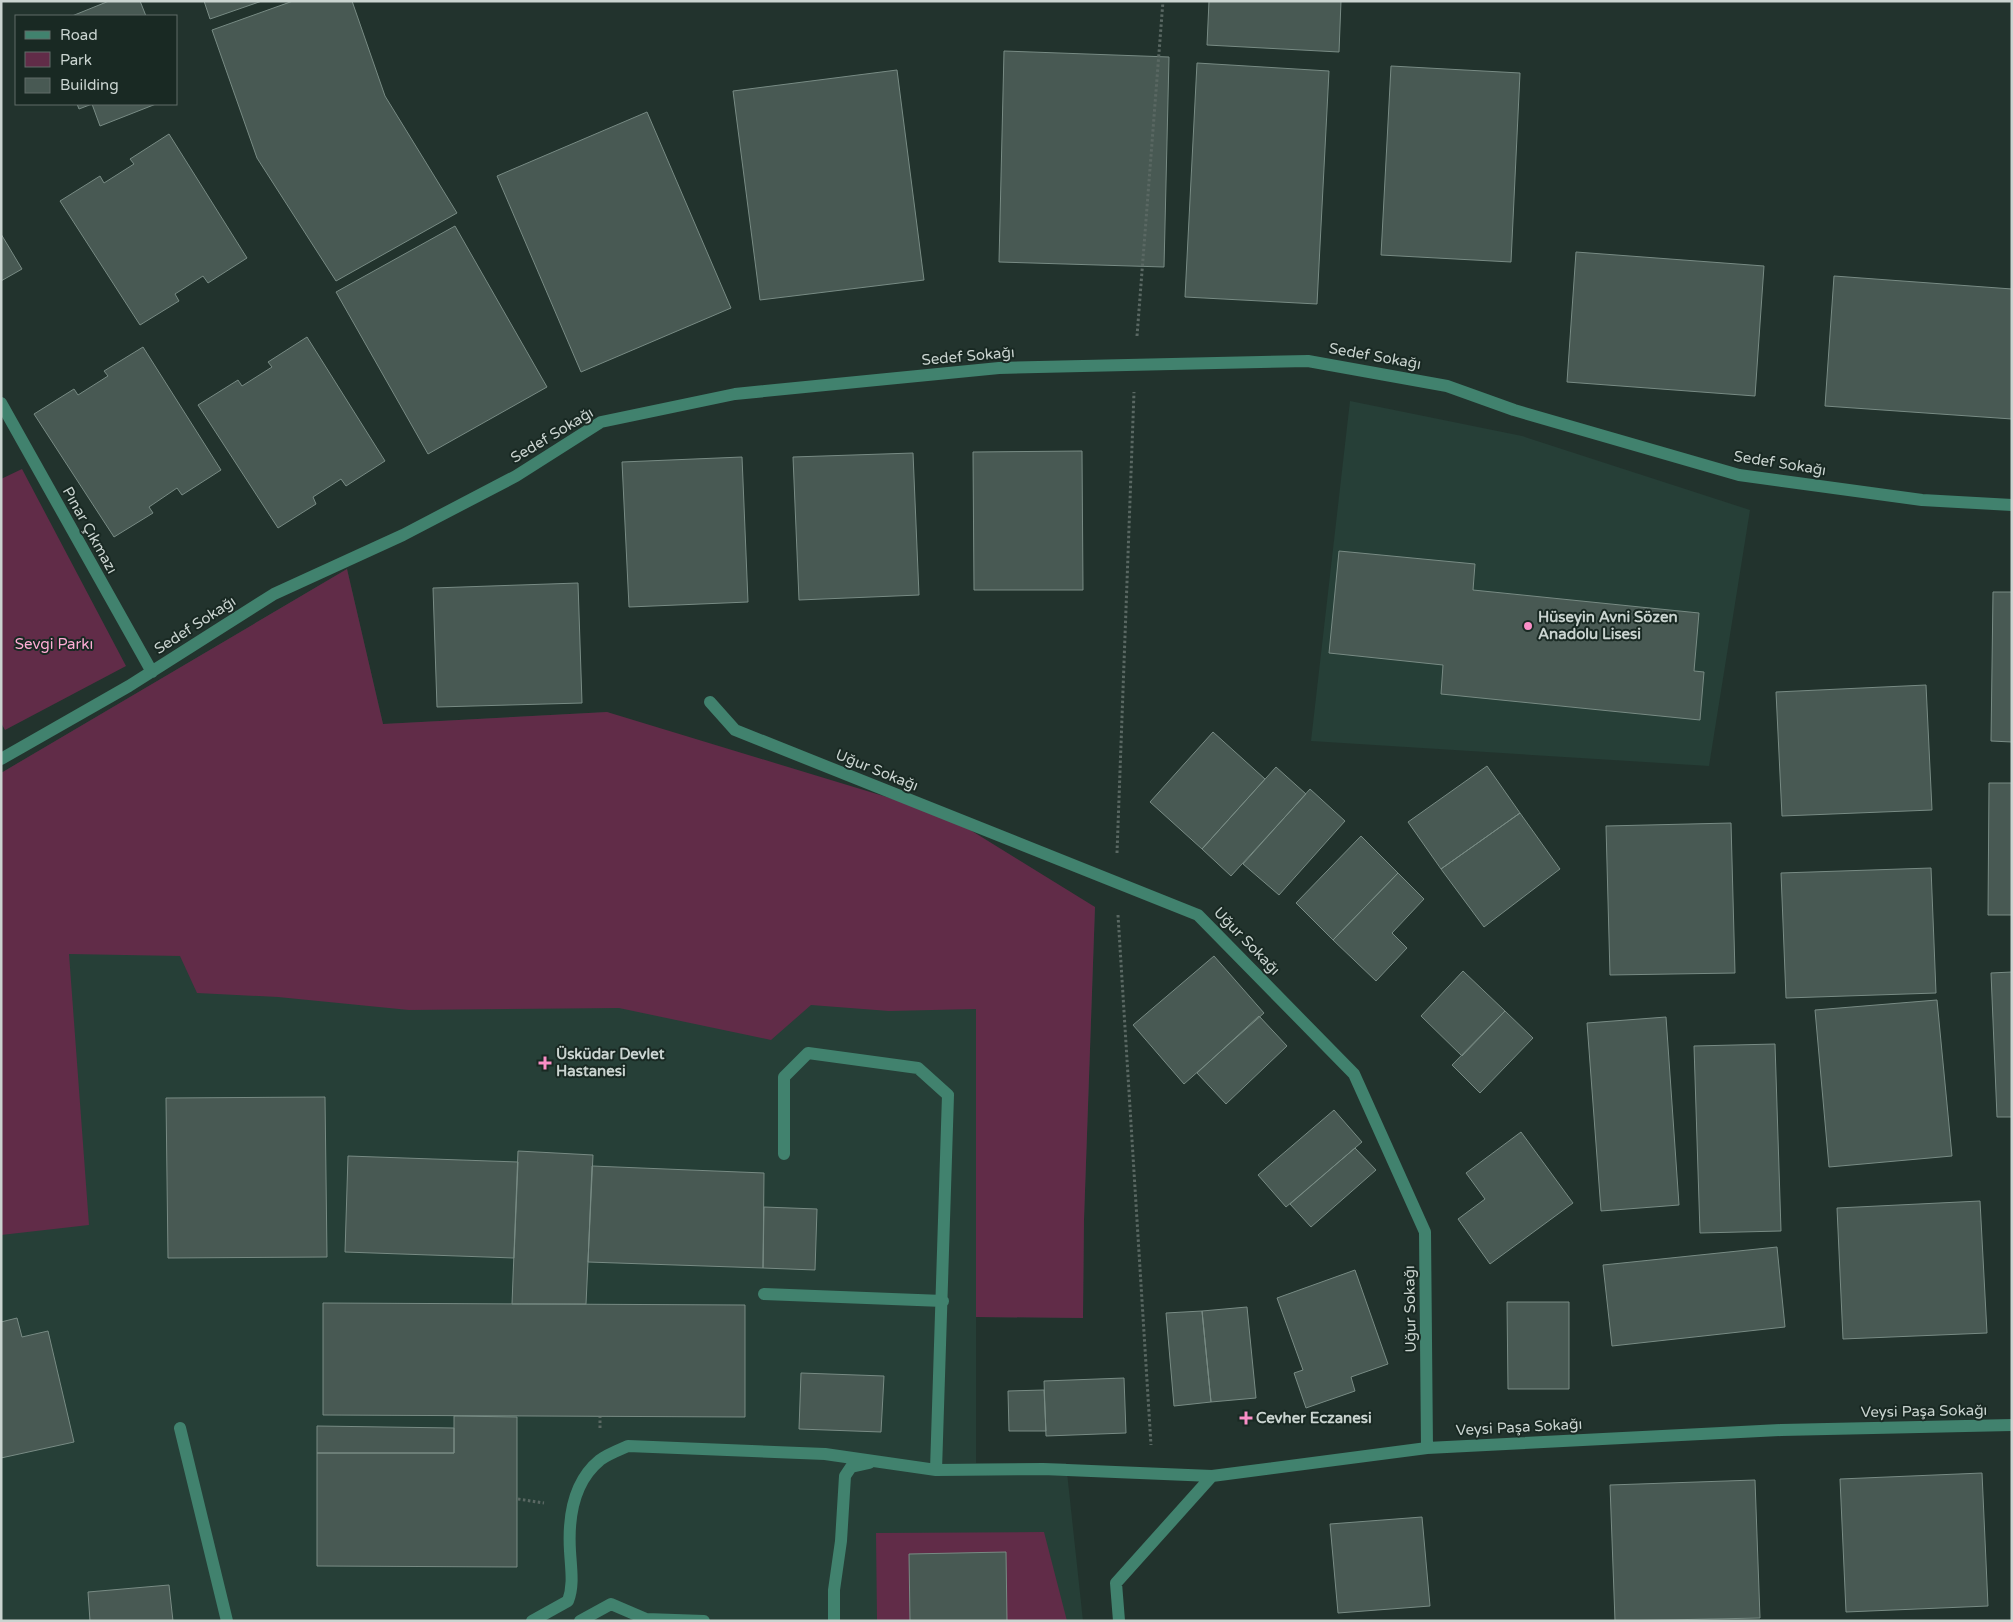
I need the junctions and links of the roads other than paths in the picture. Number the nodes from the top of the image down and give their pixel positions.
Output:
1 (1, 403) edge
2 (2012, 505) edge
3 (152, 672) junction
4 (710, 702) dead end
5 (1, 759) edge
6 (784, 1154) dead end
7 (764, 1294) dead end
8 (943, 1301) junction
9 (2012, 1425) edge
10 (180, 1428) dead end
11 (1427, 1448) junction
12 (878, 1461) junction
13 (936, 1470) junction
14 (1212, 1476) junction
15 (227, 1621) edge
16 (532, 1621) edge
17 (580, 1621) edge
18 (704, 1621) edge
19 (834, 1621) edge
20 (1119, 1621) edge

1 - 3 street, Pınar Çıkmazı
2 - 3 street, Sedef Sokağı
3 - 5 street, Sedef Sokağı
4 - 11 street, Uğur Sokağı
6 - 8 street
7 - 8 street
8 - 13 street
9 - 11 street, Veysi Paşa Sokağı
10 - 15 street
11 - 14 street, Veysi Paşa Sokağı
12 - 13 street, Veysi Paşa Sokağı
12 - 16 street, Veysi Paşa Sokağı
12 - 19 street
13 - 14 street, Veysi Paşa Sokağı
14 - 20 street
17 - 18 street

